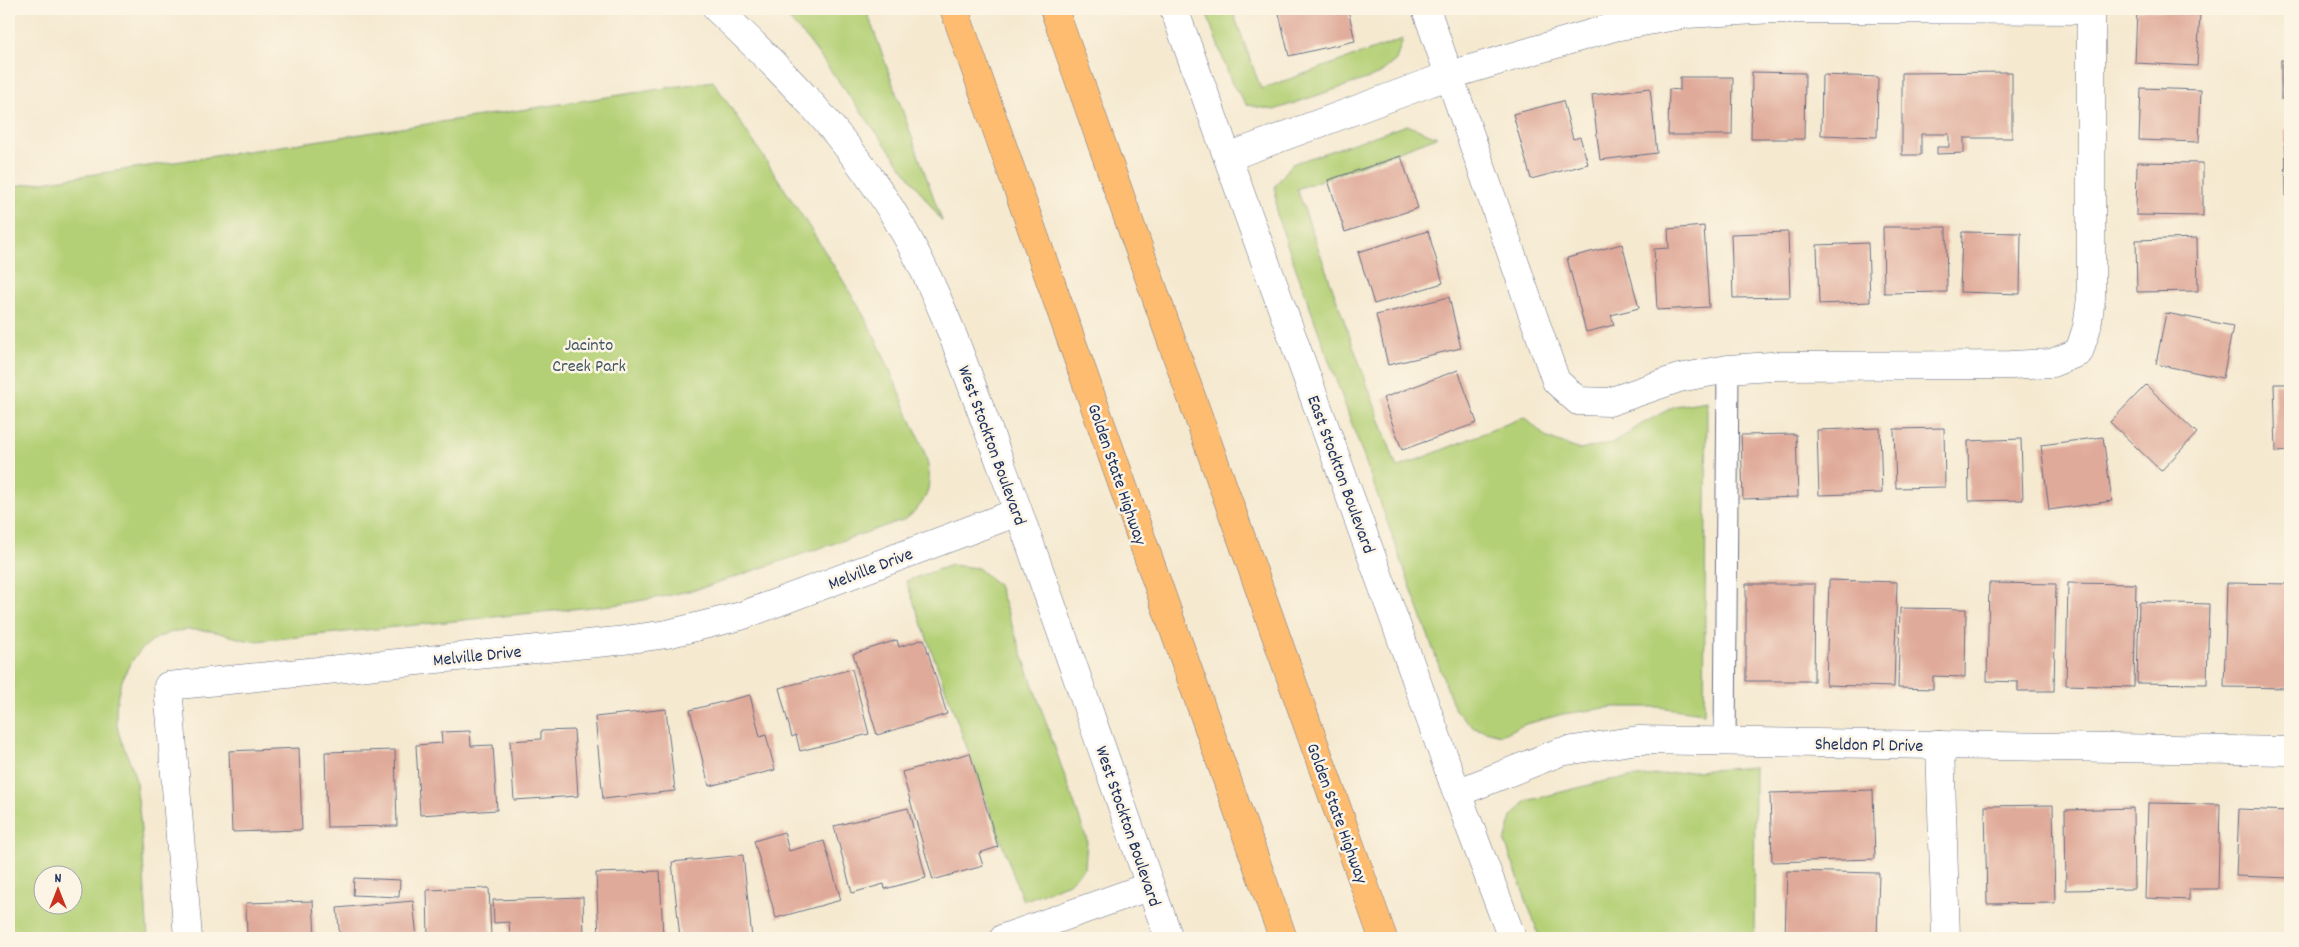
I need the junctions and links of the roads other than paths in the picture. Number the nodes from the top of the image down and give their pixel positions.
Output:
1 (717, 9) edge
2 (954, 9) edge
3 (1054, 9) edge
4 (1174, 9) edge
5 (1426, 9) edge
6 (2091, 10) edge
7 (1450, 75) junction
8 (1228, 157) junction
9 (1728, 369) junction
10 (1018, 512) junction
11 (1726, 742) junction
12 (1940, 745) junction
13 (2290, 751) edge
14 (1457, 793) junction
15 (1150, 886) junction
16 (188, 938) edge
17 (1004, 938) edge
18 (1169, 938) edge
19 (1283, 938) edge
20 (1383, 938) edge
21 (1512, 938) edge
22 (1946, 938) edge

1 - 10 street, West Stockton Boulevard
2 - 19 highway, Golden State Highway
3 - 20 highway, Golden State Highway
4 - 8 street, East Stockton Boulevard
5 - 7 street
6 - 7 street
6 - 9 street
7 - 8 street
7 - 9 street
8 - 14 street, East Stockton Boulevard
9 - 11 lane
10 - 15 street, West Stockton Boulevard
10 - 16 street, Melville Drive
11 - 12 street, Sheldon Pl Drive
11 - 14 street, Sheldon Pl Drive
12 - 13 street, Sheldon Pl Drive
12 - 22 street
14 - 21 street, East Stockton Boulevard
15 - 17 street
15 - 18 street, West Stockton Boulevard

